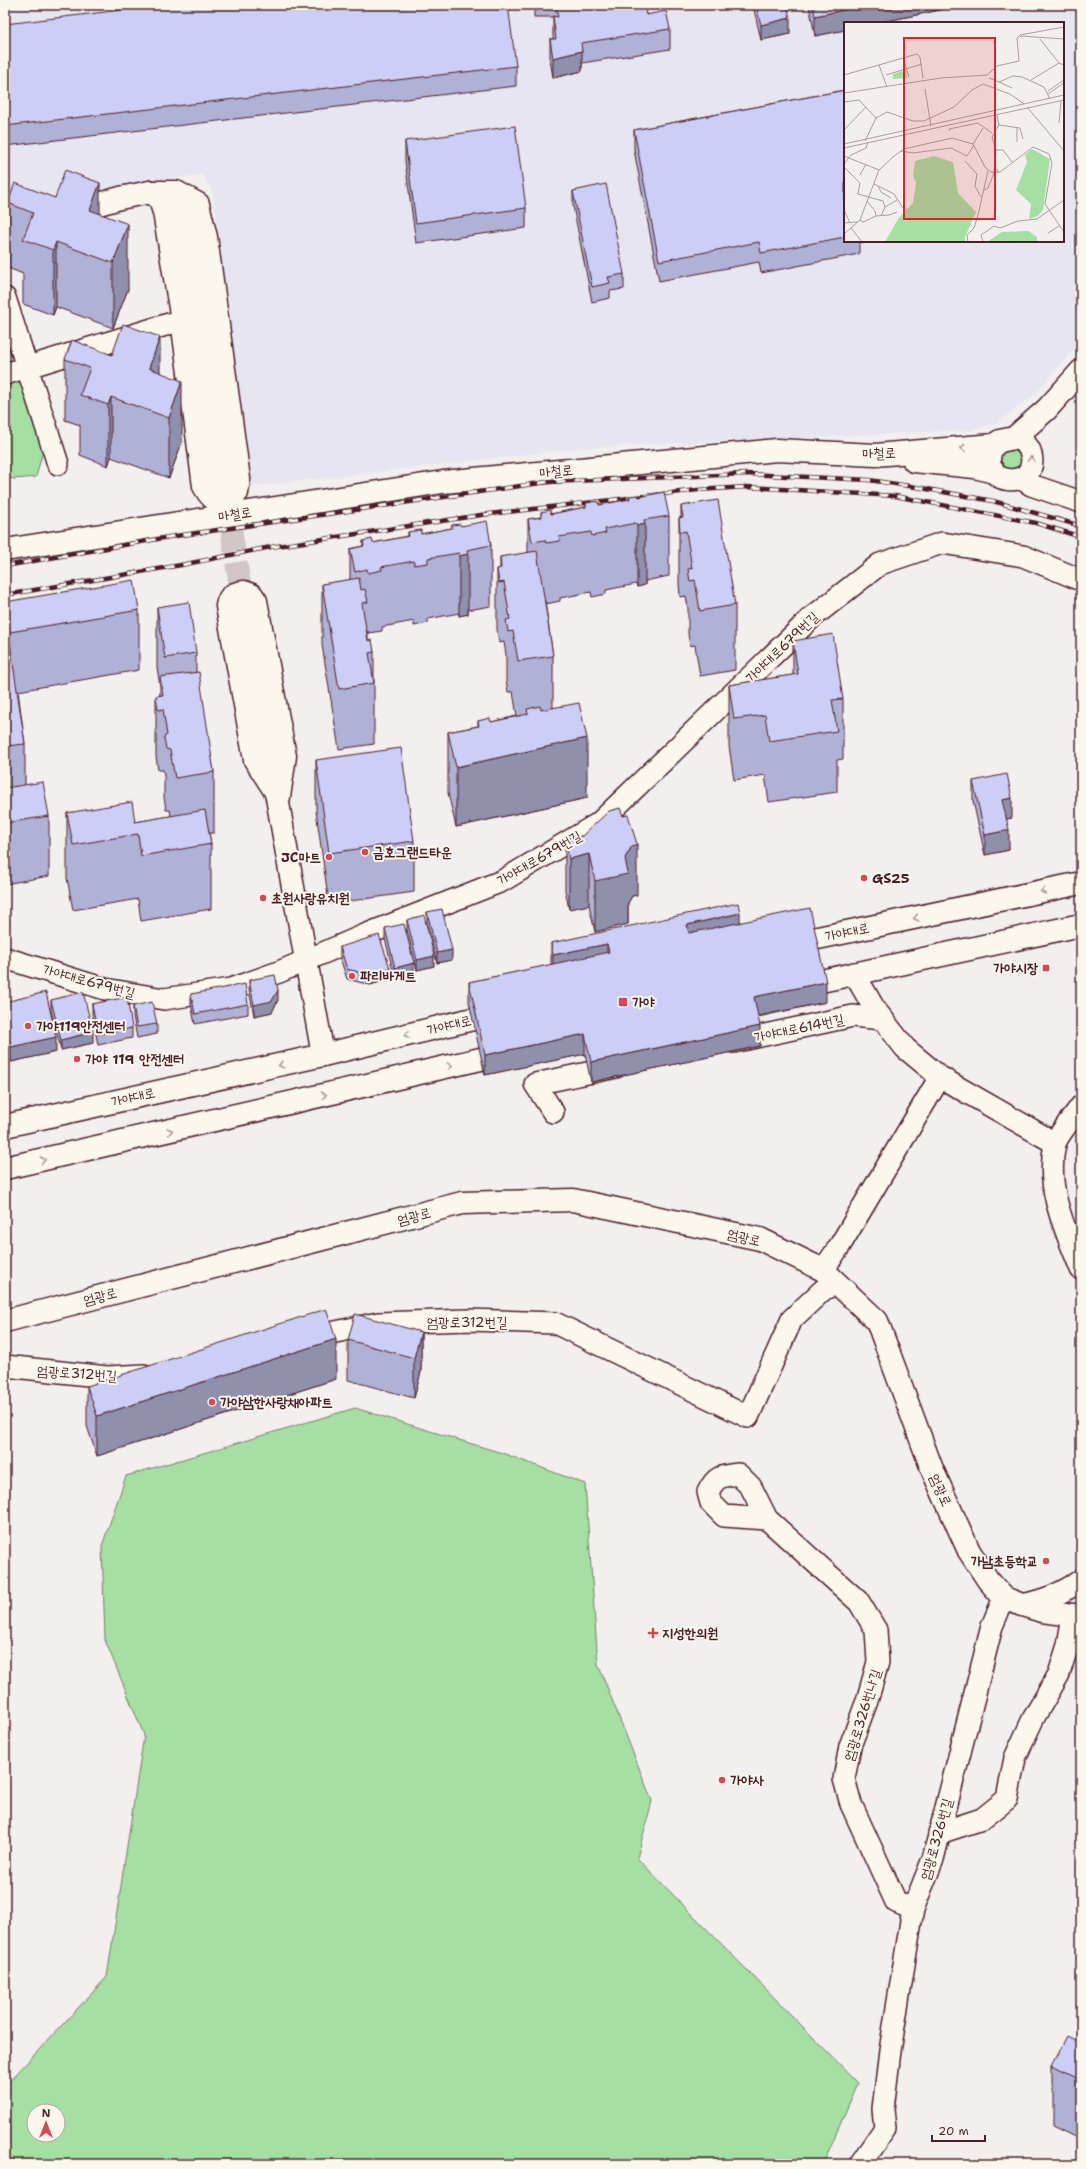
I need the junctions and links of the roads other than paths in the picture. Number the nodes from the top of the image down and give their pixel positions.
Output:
1 (150, 192) junction
2 (51, 217) edge
3 (5, 298) edge
4 (199, 317) junction
5 (28, 367) junction
6 (1081, 371) edge
7 (5, 374) edge
8 (1004, 442) junction
9 (875, 455) junction
10 (58, 464) dead end
11 (994, 472) junction
12 (1020, 478) junction
13 (227, 499) junction
14 (1081, 502) edge
15 (5, 550) edge
16 (1081, 580) edge
17 (244, 613) tunnel mouth
18 (279, 797) junction
19 (1081, 883) edge
20 (1081, 925) edge
21 (769, 948) edge
22 (5, 958) edge
23 (306, 961) junction
24 (854, 973) junction
25 (778, 991) edge
26 (523, 1007) edge
27 (883, 1020) junction
28 (711, 1046) edge
29 (534, 1047) edge
30 (323, 1055) junction
31 (637, 1062) edge
32 (940, 1077) junction
33 (1081, 1106) edge
34 (553, 1112) dead end
35 (5, 1126) edge
36 (1055, 1143) junction
37 (5, 1168) edge
38 (1081, 1269) edge
39 (830, 1277) junction
40 (5, 1321) edge
41 (291, 1342) edge
42 (5, 1366) edge
43 (165, 1373) edge
44 (767, 1519) junction
45 (1081, 1580) edge
46 (1013, 1601) junction
47 (1077, 1616) edge
48 (939, 1833) junction
49 (913, 1910) junction
50 (860, 2164) edge

1 - 2 main road
1 - 4 main road
1 - 4 main road
3 - 5 street
4 - 5 street
4 - 13 main road
4 - 13 main road
5 - 7 street
5 - 10 street
6 - 8 main road
8 -> 9 main road, 마철로
8 - 11 street
12 -> 8 street
9 - 11 main road
9 - 13 main road, 마철로
11 - 12 street
12 - 14 street
13 - 15 main road, 마철로
16 - 23 street, 가야대로679번길
17 - 18 main road
18 - 18 main road
18 - 23 main road
19 -> 21 main road, 가야대로
20 - 24 main road
22 - 23 street, 가야대로679번길
23 - 30 main road
24 - 25 main road
24 - 27 street
26 -> 30 main road, 가야대로
27 - 28 street, 가야대로614번길
27 - 32 street
37 -> 29 main road
30 -> 35 main road, 가야대로
31 - 34 street
32 - 36 street
32 - 39 street
33 - 36 street
36 - 38 street
39 - 40 main road, 엄광로
39 - 41 street, 엄광로312번길
39 - 46 main road, 엄광로
42 - 43 street, 엄광로312번길
44 - 44 street, 엄광로326번나길
44 - 49 street, 엄광로326번나길
45 - 46 street
46 - 47 main road
46 - 48 street, 엄광로326번길
47 - 48 street
48 - 49 street, 엄광로326번길
49 - 50 street, 엄광로326번길

